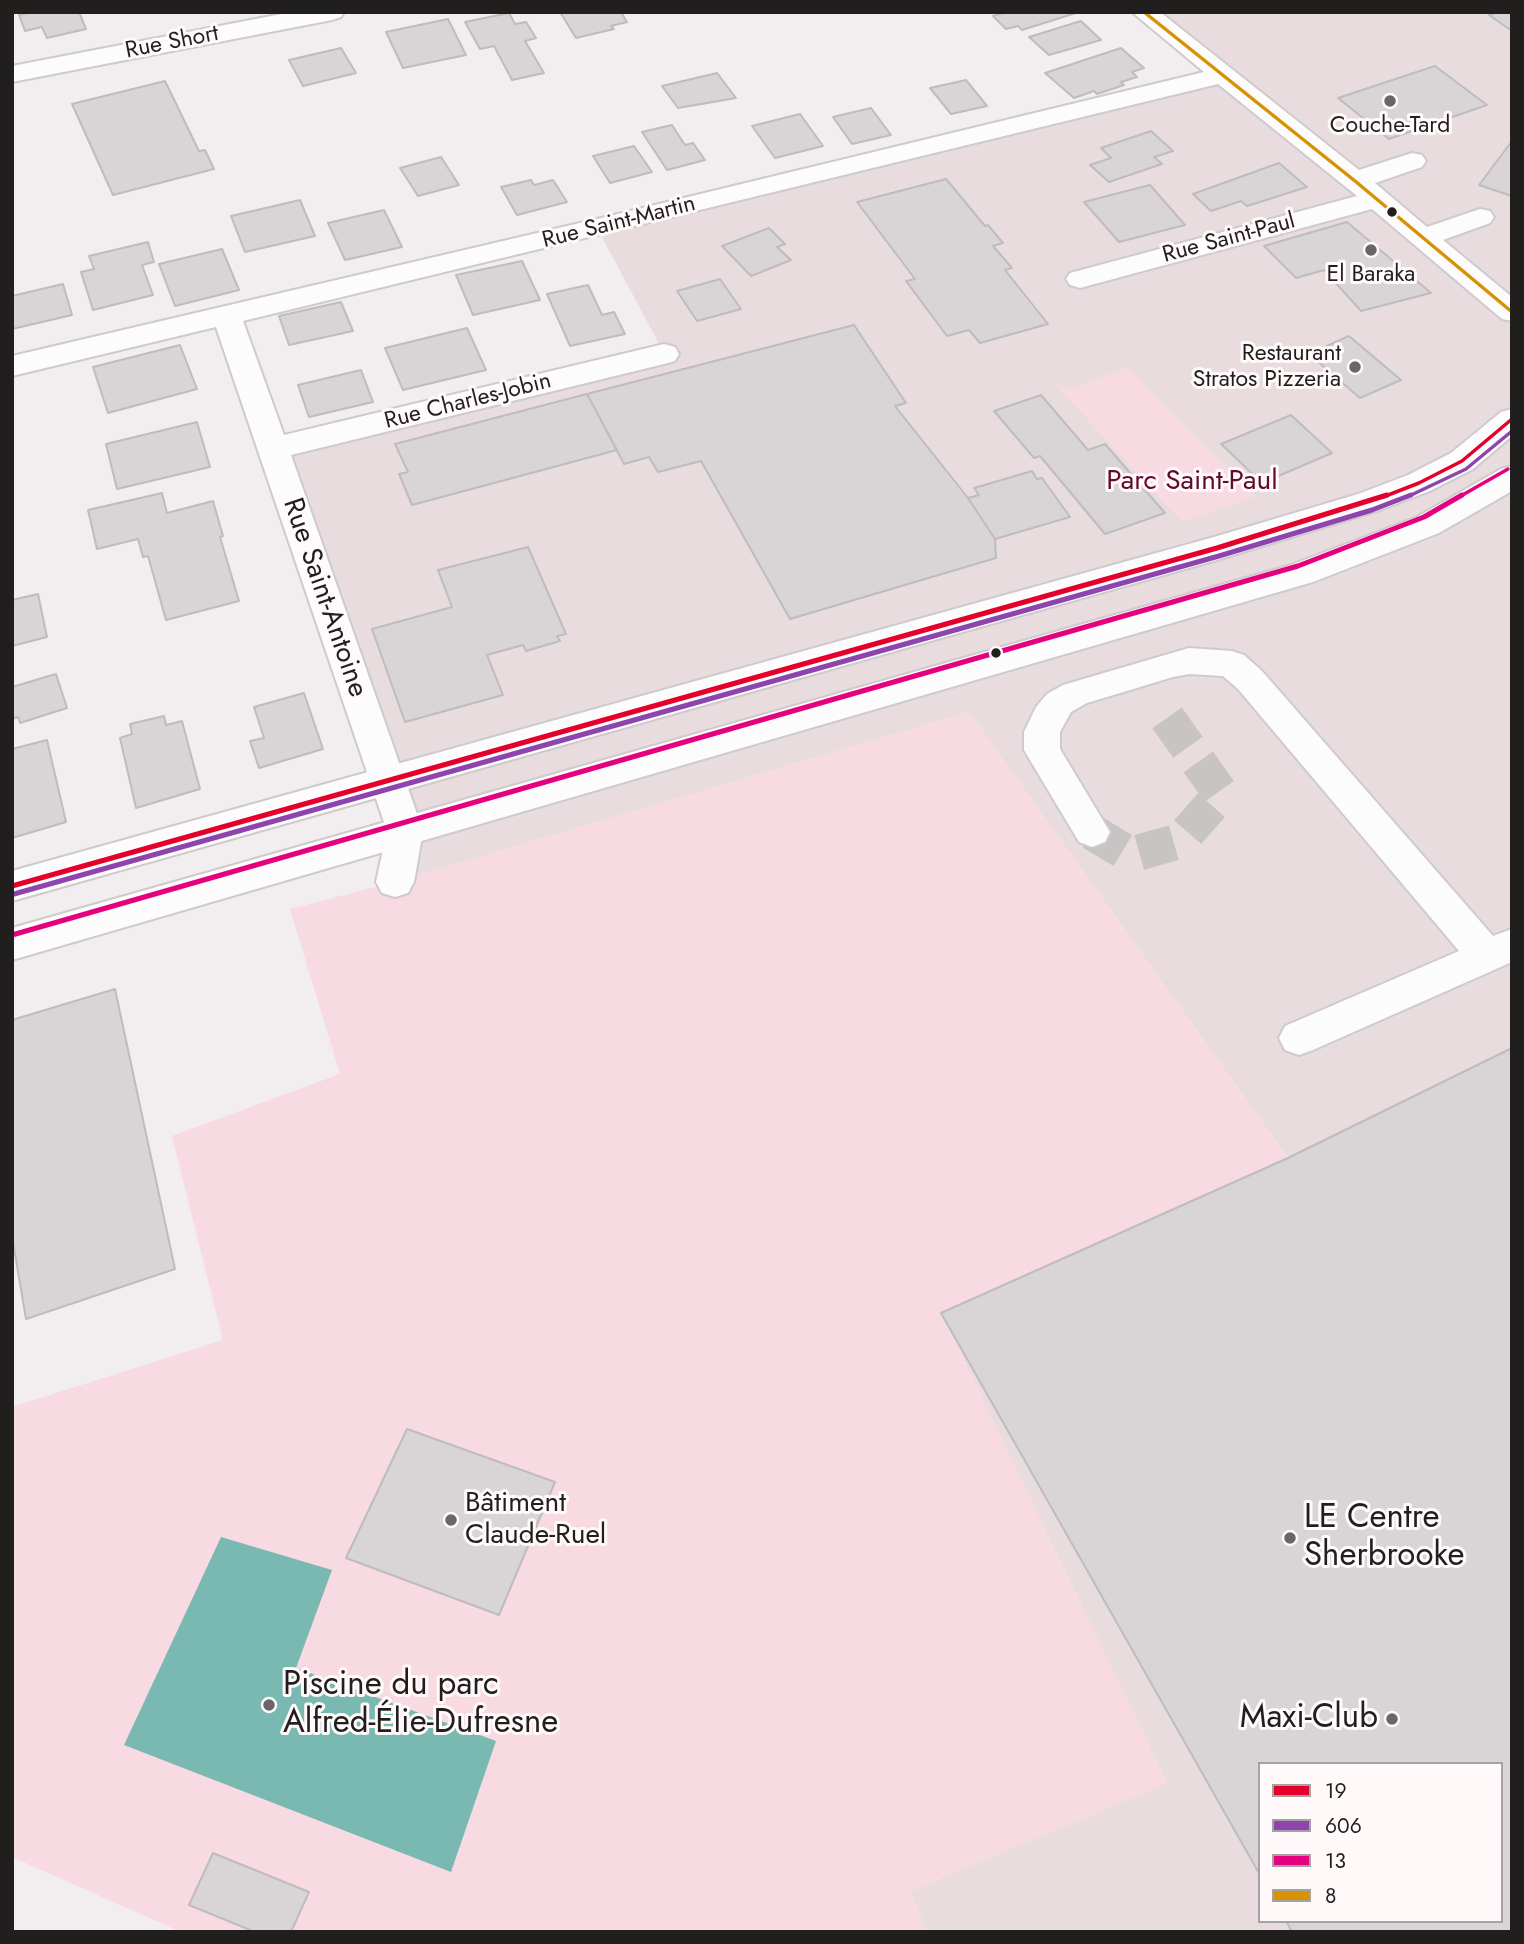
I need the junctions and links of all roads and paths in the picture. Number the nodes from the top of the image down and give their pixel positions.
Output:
1 (332, 12) edge
2 (1144, 12) edge
3 (12, 74) edge
4 (1225, 75) junction
5 (1412, 162) dead end
6 (1355, 181) junction
7 (1378, 199) junction
8 (1480, 217) dead end
9 (1423, 238) junction
10 (1080, 279) dead end
11 (1512, 312) edge
12 (227, 316) junction
13 (664, 354) dead end
14 (12, 366) edge
15 (1512, 419) edge
16 (271, 449) junction
17 (1512, 477) edge
18 (388, 780) junction
19 (405, 831) junction
20 (1092, 832) tunnel mouth
21 (395, 882) dead end
22 (12, 886) edge
23 (12, 944) edge
24 (1499, 951) edge
25 (1299, 1038) dead end

1 - 3 street, Rue Short
2 - 4 street
4 - 6 street
4 - 12 street, Rue Saint-Martin
5 - 6 street
6 - 7 street
7 - 9 street
7 - 10 street, Rue Saint-Paul
8 - 9 street
9 - 11 street
12 - 14 street, Rue Saint-Martin
12 - 16 street, Rue Saint-Antoine
13 - 16 street, Rue Charles-Jobin
15 - 18 street
16 - 18 street, Rue Saint-Antoine
17 - 19 street
18 - 19 street, Rue Saint-Antoine
18 - 22 street
19 - 21 street, Rue Saint-Antoine
19 - 23 street
20 - 24 street
24 - 25 street

